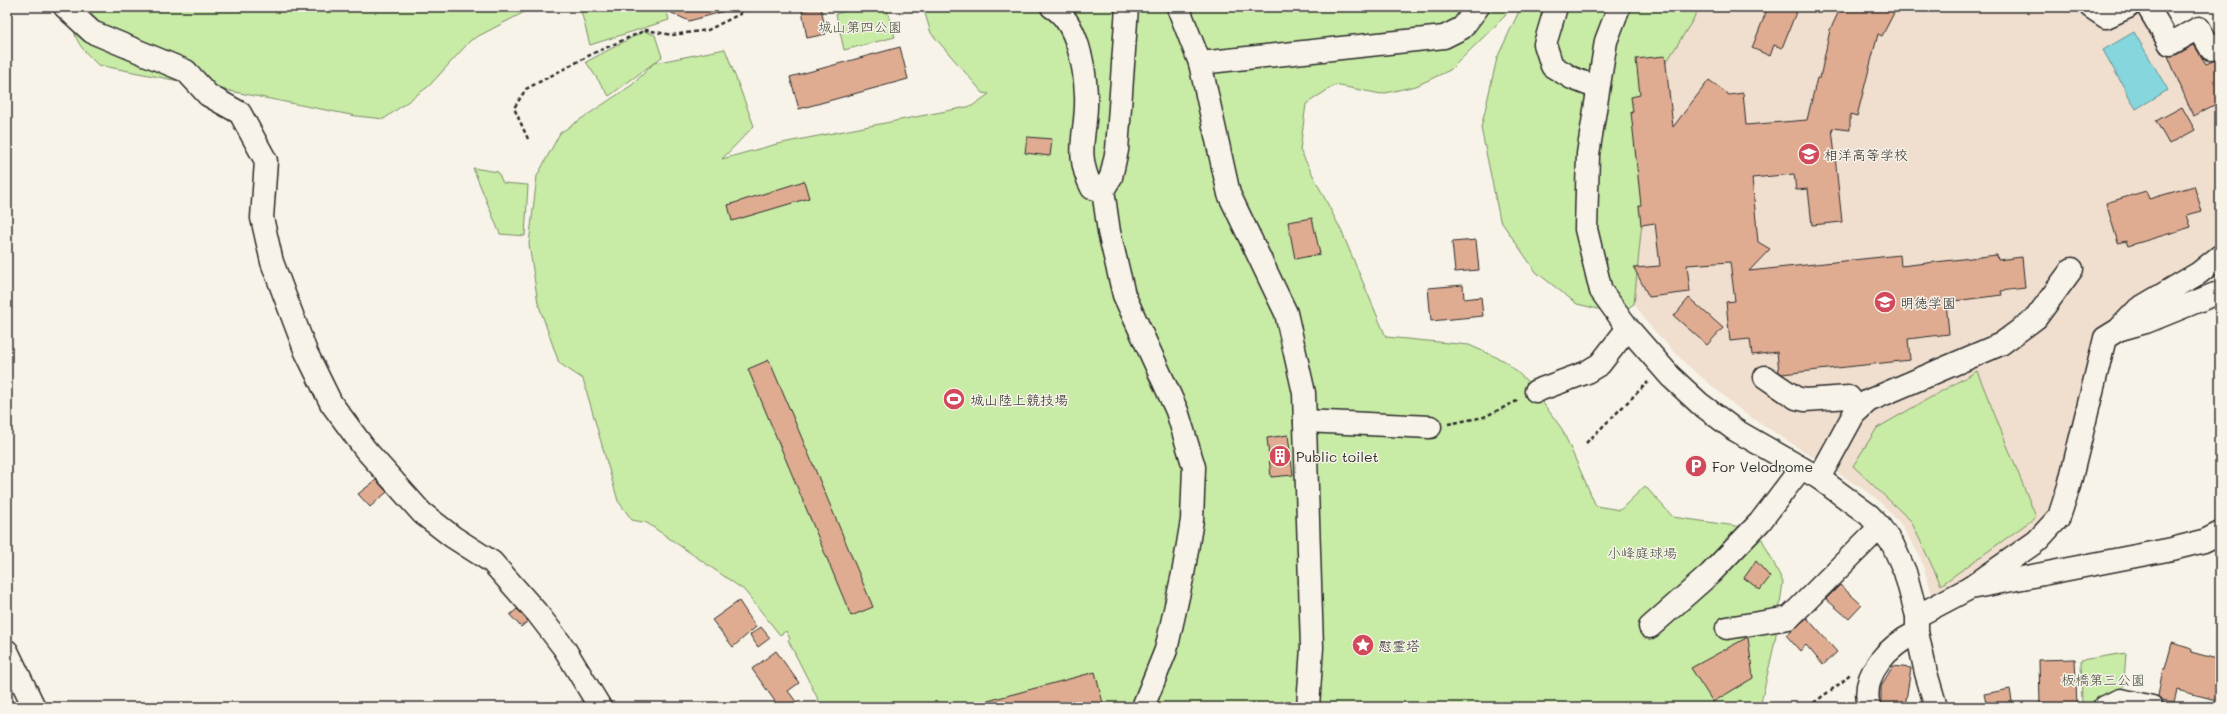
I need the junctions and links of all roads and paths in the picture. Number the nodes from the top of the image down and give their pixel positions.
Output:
1 (66, 7) edge
2 (745, 7) edge
3 (1052, 7) edge
4 (1127, 7) edge
5 (1178, 7) edge
6 (1478, 7) edge
7 (1556, 7) edge
8 (1619, 7) edge
9 (2091, 7) edge
10 (2128, 7) edge
11 (2148, 7) edge
12 (2220, 44) edge
13 (1200, 63) junction
14 (1598, 88) junction
15 (528, 139) dead end
16 (1103, 190) junction
17 (2220, 256) edge
18 (2072, 269) dead end
19 (2215, 294) dead end
20 (1628, 328) junction
21 (2118, 330) junction
22 (1662, 368) junction
23 (1765, 377) dead end
24 (1536, 391) joint
25 (1859, 410) junction
26 (1305, 421) junction
27 (1430, 427) joint
28 (1586, 443) dead end
29 (1810, 473) junction
30 (1880, 527) junction
31 (2220, 533) edge
32 (1970, 588) junction
33 (1917, 624) junction
34 (1650, 627) dead end
35 (1727, 628) dead end
36 (7, 651) edge
37 (34, 707) edge
38 (600, 707) edge
39 (1143, 707) edge
40 (1308, 707) edge
41 (1869, 707) edge
42 (1936, 707) edge
43 (2104, 707) edge
44 (2152, 707) edge

1 - 38 street
2 - 15 path
3 - 16 street
4 - 16 street
5 - 13 street
6 - 13 street
7 - 14 street
8 - 14 street
9 - 10 street
11 - 12 street
13 - 26 street
14 - 20 street
16 - 39 street
17 - 21 street
18 - 25 street
19 - 21 street
20 - 22 street
20 - 24 street
21 - 32 street
22 - 28 path
22 - 29 street
23 - 25 street
24 - 27 path
25 - 29 street
26 - 27 street
26 - 40 street
29 - 30 street
29 - 34 street
30 - 33 street
30 - 35 street
31 - 32 street
32 - 33 street
33 - 41 street
33 - 42 street
36 - 37 street
43 - 44 street

